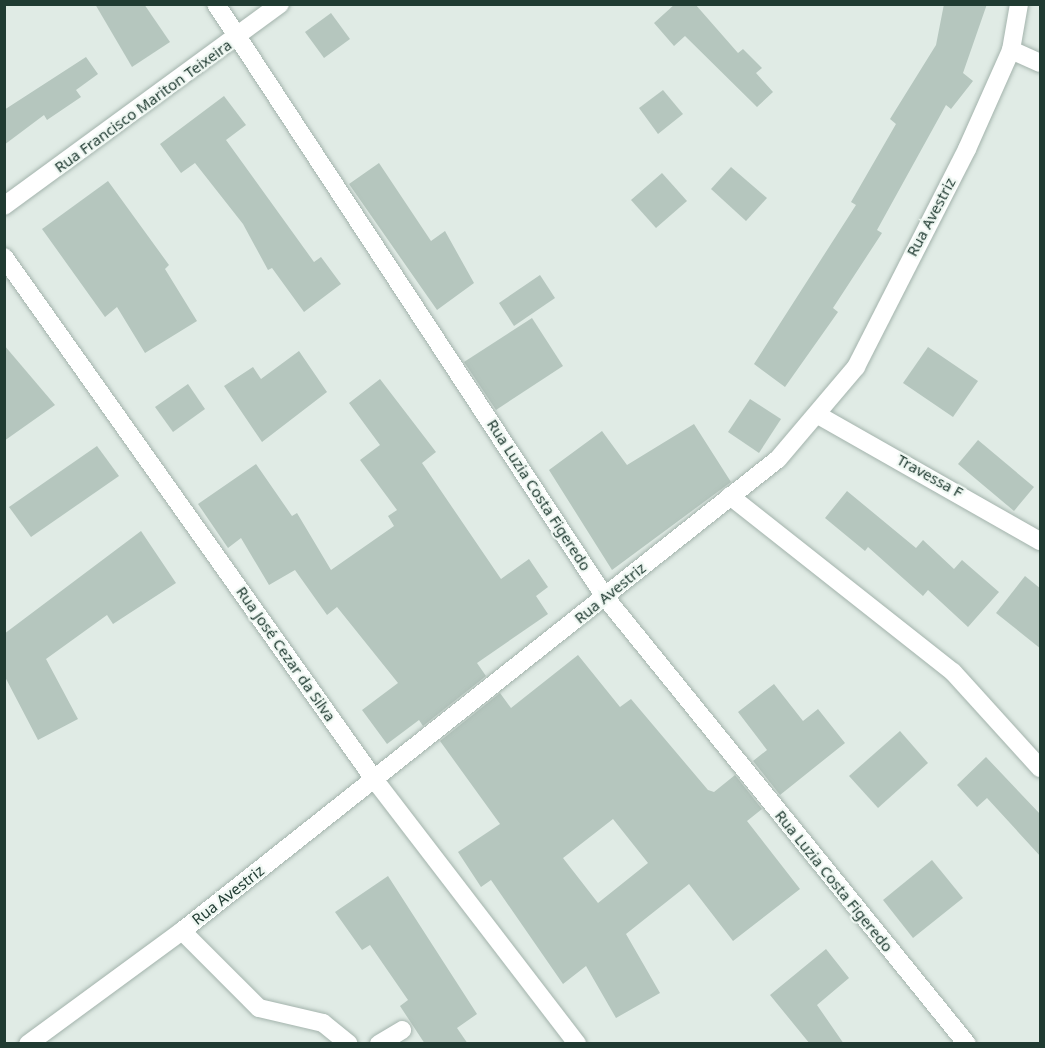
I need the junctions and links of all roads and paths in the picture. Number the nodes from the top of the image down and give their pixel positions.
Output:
1 (216, 4) edge
2 (280, 4) edge
3 (1019, 4) edge
4 (240, 36) junction
5 (1011, 50) junction
6 (1041, 63) edge
7 (4, 206) edge
8 (4, 257) edge
9 (818, 415) junction
10 (730, 496) junction
11 (1041, 541) edge
12 (605, 597) junction
13 (1041, 768) edge
14 (374, 779) junction
15 (182, 931) junction
16 (402, 1030) dead end
17 (28, 1044) edge
18 (350, 1044) edge
19 (379, 1044) edge
20 (577, 1044) edge
21 (966, 1044) edge

1 - 4 street, Rua Luzia Costa Figeredo
2 - 4 street, Rua Francisco Mariton Teixeira
3 - 5 street, Rua Avestriz
4 - 7 street, Rua Francisco Mariton Teixeira
4 - 12 street, Rua Luzia Costa Figeredo
5 - 6 street
5 - 9 street, Rua Avestriz
8 - 14 street, Rua José Cezar da Silva
9 - 10 street, Rua Avestriz
9 - 11 street, Travessa F
10 - 12 street, Rua Avestriz
10 - 13 street
12 - 14 street, Rua Avestriz
12 - 21 street, Rua Luzia Costa Figeredo
14 - 15 street, Rua Avestriz
14 - 20 street, Rua José Cezar da Silva
15 - 17 street, Rua Avestriz
15 - 18 street
16 - 19 street

